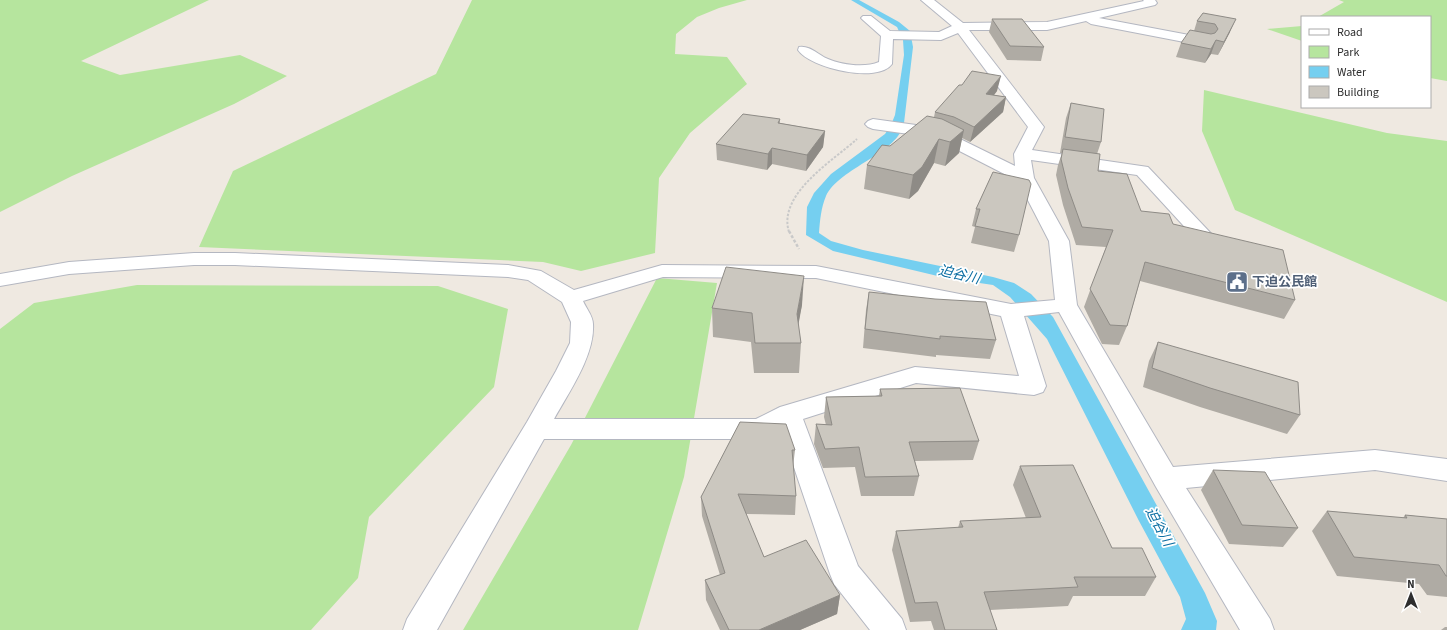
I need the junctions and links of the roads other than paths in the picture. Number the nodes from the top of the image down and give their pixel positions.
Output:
1 (927, 0) edge
2 (1149, 0) edge
3 (867, 18) dead end
4 (1080, 18) junction
5 (960, 27) junction
6 (891, 35) junction
7 (1205, 42) edge
8 (804, 50) dead end
9 (879, 125) road end
10 (1022, 154) junction
11 (1025, 178) junction
12 (1211, 244) edge
13 (0, 280) edge
14 (571, 298) junction
15 (1058, 306) junction
16 (1011, 311) junction
17 (789, 414) junction
18 (536, 429) junction
19 (1447, 470) edge
20 (1166, 479) junction
21 (419, 630) edge
22 (890, 630) edge
23 (1258, 630) edge

1 - 5 street
2 - 4 street
3 - 6 street
4 - 5 street
4 - 7 street
5 - 6 street
5 - 10 street
6 - 8 street
9 - 11 street
10 - 11 street
10 - 12 street
11 - 15 street
13 - 14 street
14 - 16 street
14 - 18 street
15 - 16 street
15 - 20 street
16 - 17 street
17 - 18 street
17 - 22 street
18 - 21 street
19 - 20 street
20 - 23 street

